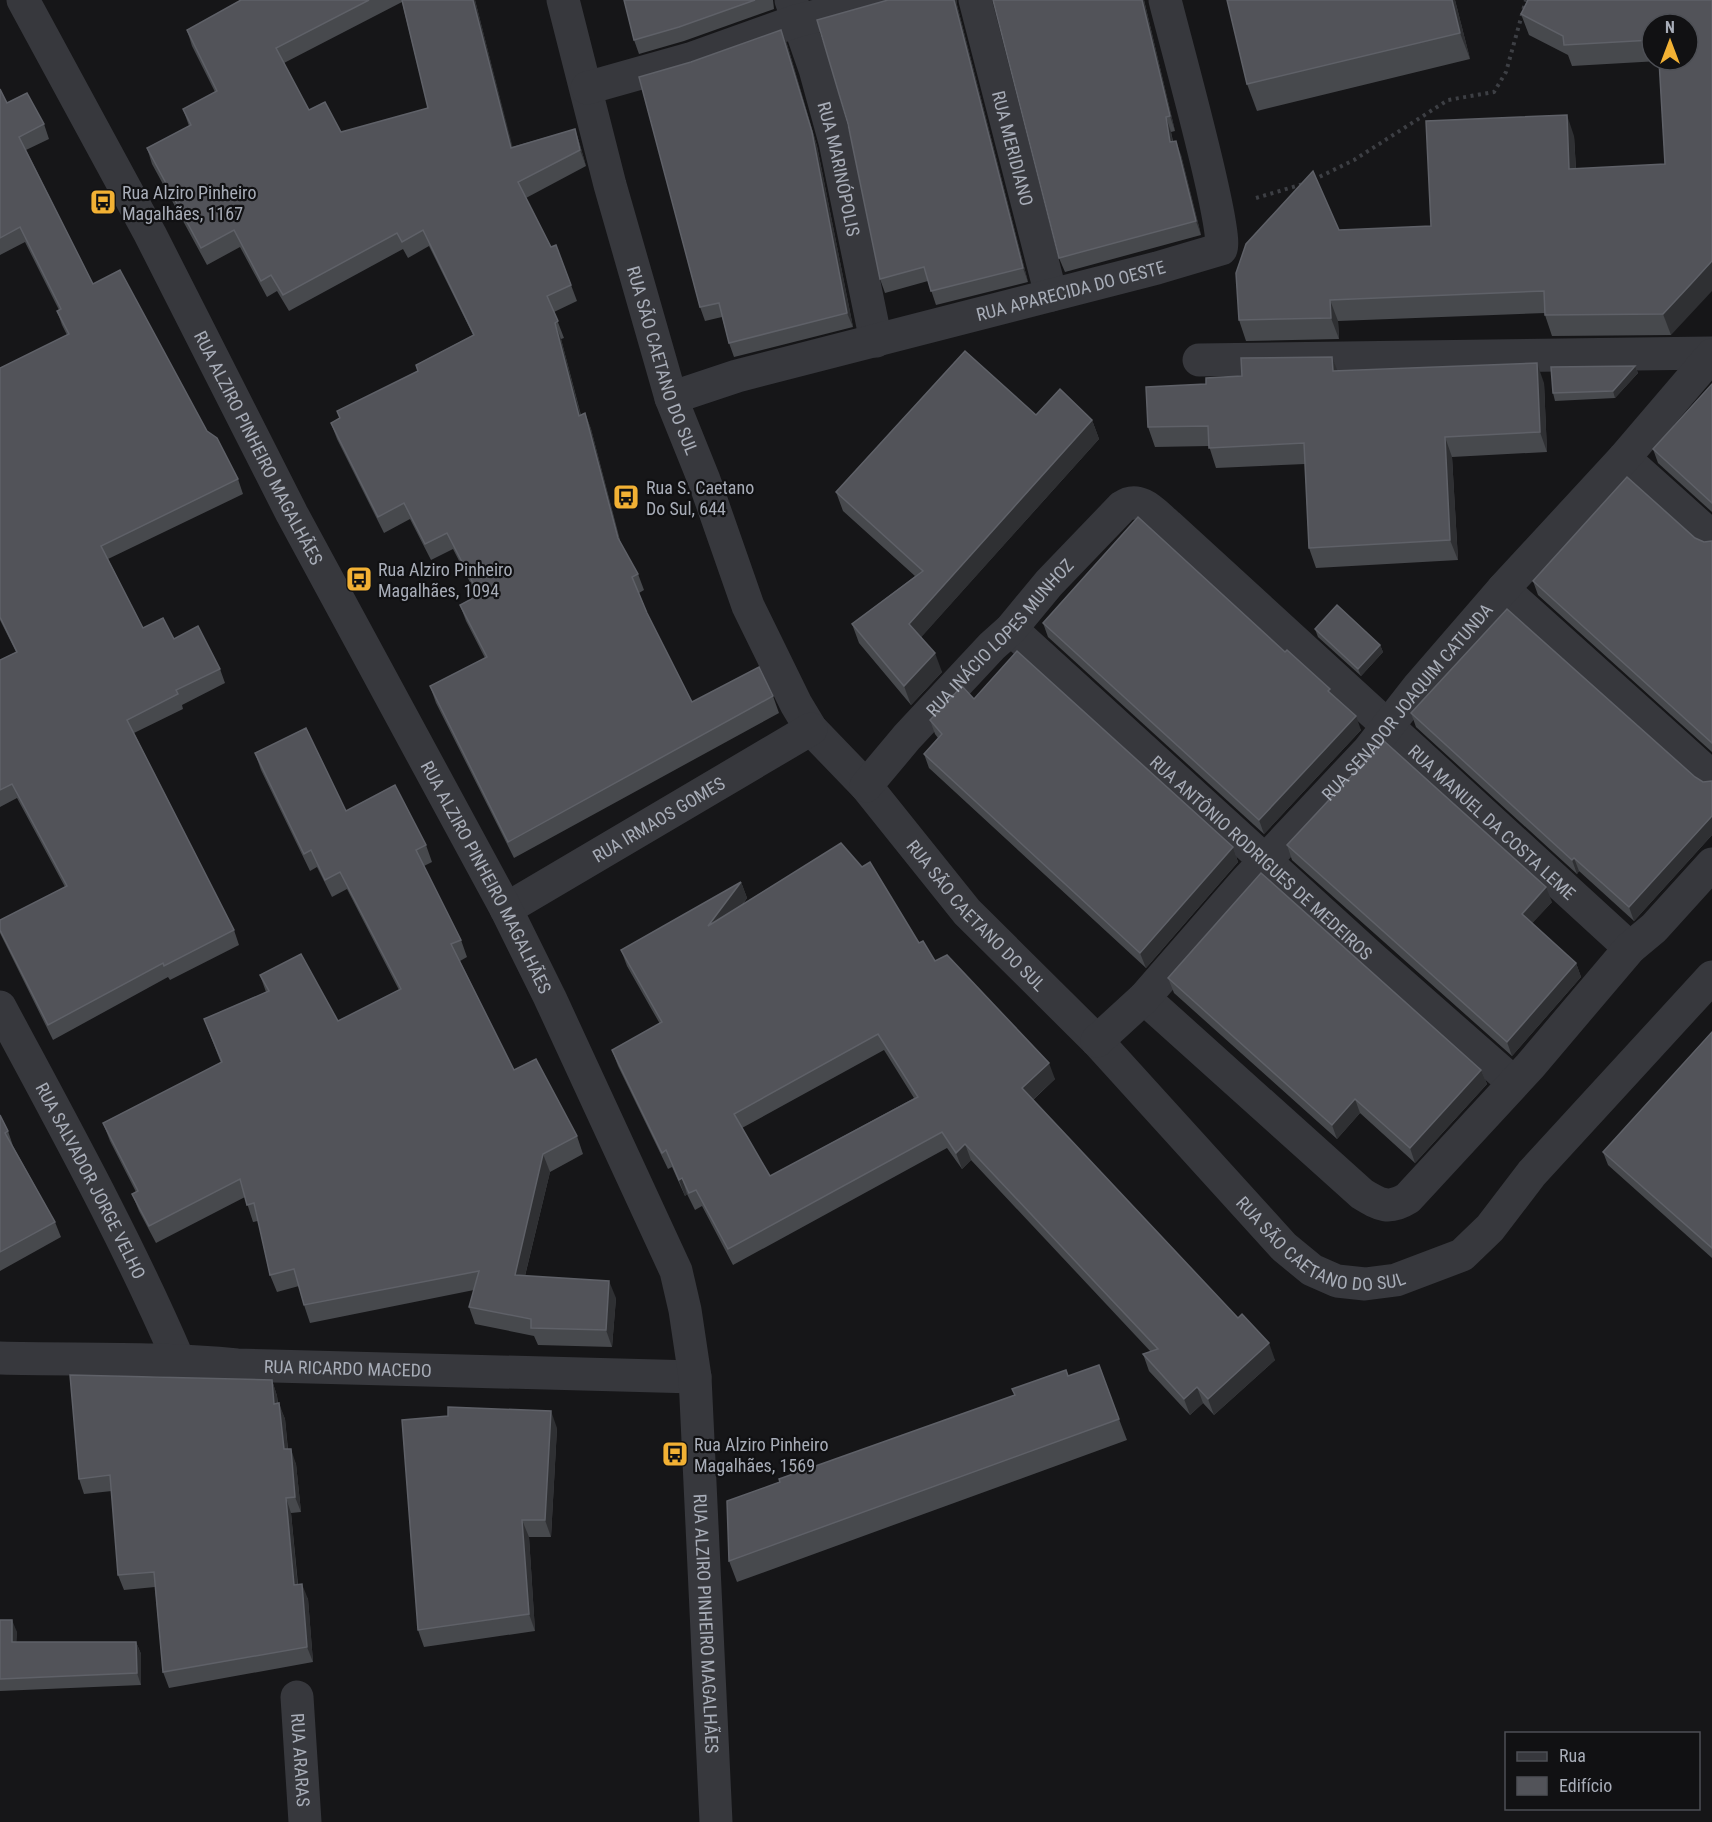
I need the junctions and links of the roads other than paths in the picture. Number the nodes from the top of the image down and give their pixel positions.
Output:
1 (23, 0) edge
2 (563, 0) edge
3 (881, 0) edge
4 (975, 0) edge
5 (1165, 0) edge
6 (794, 10) edge
7 (587, 88) junction
8 (1051, 295) junction
9 (876, 341) junction
10 (1712, 354) edge
11 (1199, 360) dead end
12 (671, 398) junction
13 (1624, 458) junction
14 (1139, 502) joint
15 (1712, 537) edge
16 (1503, 589) junction
17 (1011, 629) junction
18 (1388, 726) junction
19 (810, 729) junction
20 (1712, 777) edge
21 (866, 786) junction
22 (1266, 860) junction
23 (1712, 864) edge
24 (506, 909) junction
25 (1630, 948) junction
26 (1712, 977) edge
27 (1144, 998) junction
28 (0, 1007) edge
29 (1097, 1041) junction
30 (1514, 1083) junction
31 (0, 1358) edge
32 (177, 1359) junction
33 (694, 1377) junction
34 (297, 1697) dead end
35 (305, 1822) edge
36 (716, 1822) edge

1 - 24 street, RUA ALZIRO PINHEIRO MAGALHÃES
2 - 7 street, RUA SÃO CAETANO DO SUL
3 - 6 street
4 - 8 street, RUA MERIDIANO
5 - 8 street, RUA APARECIDA DO OESTE
6 - 7 street
6 - 9 street, RUA MARINÓPOLIS
7 - 12 street, RUA SÃO CAETANO DO SUL
8 - 9 street, RUA APARECIDA DO OESTE
9 - 12 street, RUA APARECIDA DO OESTE
10 - 11 street
10 - 13 street, RUA SENADOR JOAQUIM CATUNDA
12 - 19 street, RUA SÃO CAETANO DO SUL
13 - 15 street
13 - 16 street, RUA SENADOR JOAQUIM CATUNDA
14 - 17 street, RUA INÁCIO LOPES MUNHOZ
14 - 18 street, RUA MANUEL DA COSTA LEME
16 - 18 street, RUA SENADOR JOAQUIM CATUNDA
16 - 20 street
17 - 21 street, RUA INÁCIO LOPES MUNHOZ
17 - 22 street, RUA ANTÔNIO RODRIGUES DE MEDEIROS
18 - 22 street, RUA SENADOR JOAQUIM CATUNDA
18 - 25 street, RUA MANUEL DA COSTA LEME
19 - 21 street, RUA SÃO CAETANO DO SUL
19 - 24 street, RUA IRMAOS GOMES
21 - 29 street, RUA SÃO CAETANO DO SUL
22 - 27 street, RUA SENADOR JOAQUIM CATUNDA
22 - 30 street, RUA ANTÔNIO RODRIGUES DE MEDEIROS
23 - 25 street
24 - 33 street, RUA ALZIRO PINHEIRO MAGALHÃES
25 - 30 street
26 - 29 street, RUA SÃO CAETANO DO SUL
27 - 29 street, RUA SENADOR JOAQUIM CATUNDA
27 - 30 street
28 - 32 street, RUA SALVADOR JORGE VELHO
31 - 32 street, RUA RICARDO MACEDO
32 - 33 street, RUA RICARDO MACEDO
33 - 36 street, RUA ALZIRO PINHEIRO MAGALHÃES
34 - 35 street, RUA ARARAS

